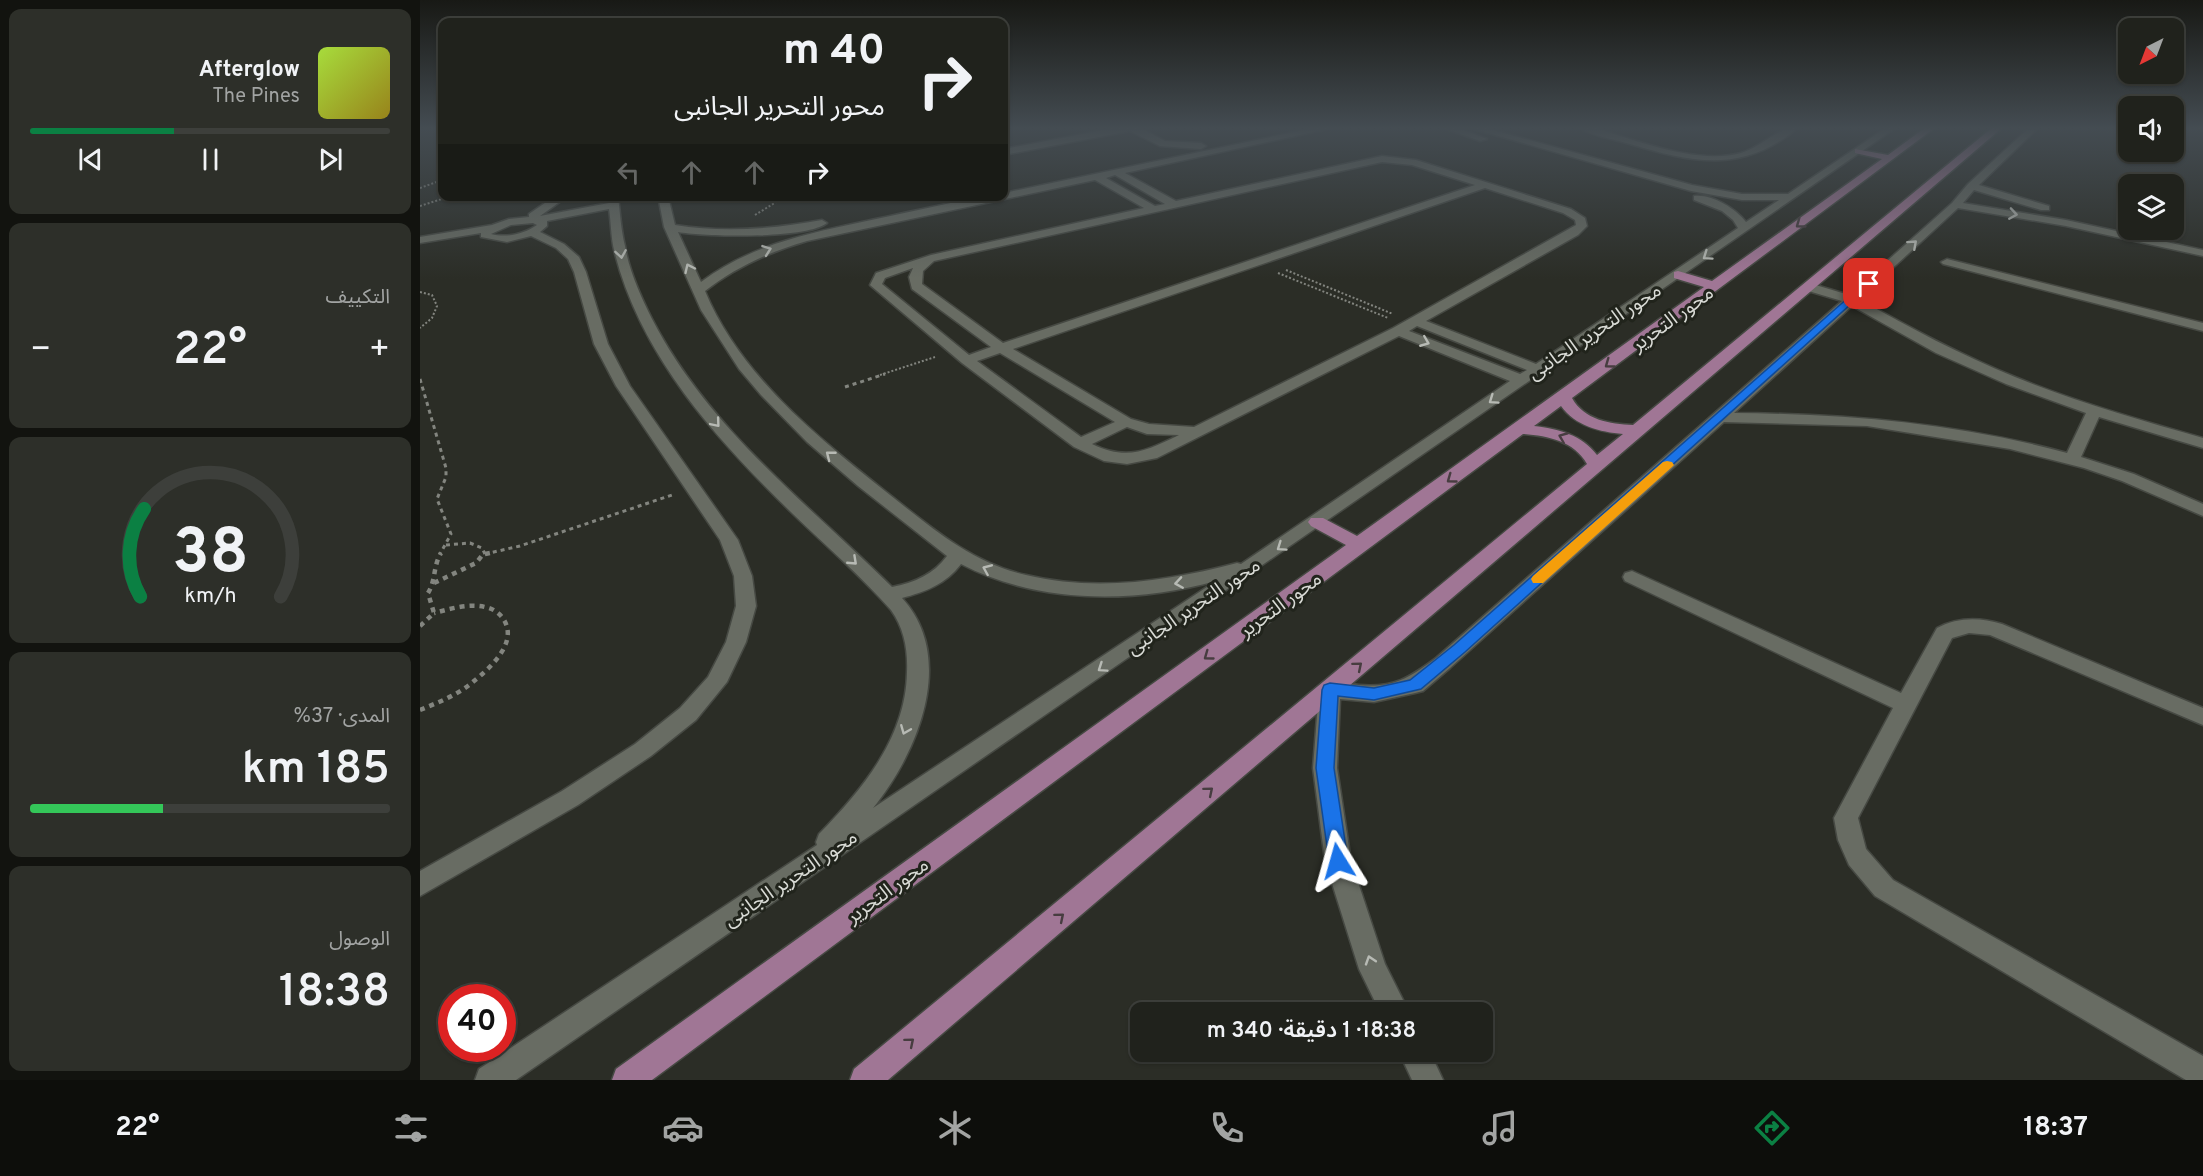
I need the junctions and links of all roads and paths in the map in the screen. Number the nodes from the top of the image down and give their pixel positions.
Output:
1 (1044, 177) edge
2 (1089, 177) edge
3 (1098, 177) edge
4 (1126, 177) edge
5 (1297, 177) edge
6 (1461, 177) edge
7 (1618, 177) edge
8 (1652, 177) edge
9 (1821, 177) edge
10 (1863, 177) edge
11 (1940, 177) edge
12 (1981, 177) edge
13 (438, 181) edge
14 (1008, 185) edge
15 (1485, 185) junction
16 (1972, 186) junction
17 (420, 188) edge
18 (1691, 188) junction
19 (1681, 194) junction
20 (1008, 195) edge
21 (1793, 197) junction
22 (438, 200) edge
23 (557, 201) edge
24 (664, 201) edge
25 (778, 201) edge
26 (925, 201) edge
27 (979, 201) edge
28 (1173, 204) junction
29 (1956, 205) junction
30 (420, 206) edge
31 (1152, 208) junction
32 (612, 211) edge
33 (747, 220) dead end
34 (592, 221) dead end
35 (532, 225) junction
36 (2118, 225) edge
37 (669, 227) junction
38 (1744, 230) junction
39 (489, 233) junction
40 (2184, 239) edge
41 (420, 240) edge
42 (2203, 243) edge
43 (420, 247) edge
44 (2203, 253) edge
45 (931, 258) junction
46 (1259, 262) junction
47 (1947, 262) dead end
48 (1292, 273) junction
49 (1678, 275) junction
50 (1286, 276) junction
51 (1300, 276) junction
52 (1293, 279) junction
53 (1307, 279) junction
54 (1300, 282) junction
55 (1318, 284) junction
56 (916, 286) junction
57 (1312, 286) junction
58 (1715, 286) junction
59 (1809, 287) junction
60 (699, 290) junction
61 (420, 292) edge
62 (1342, 293) junction
63 (888, 294) junction
64 (1335, 296) junction
65 (1357, 299) junction
66 (1851, 300) junction
67 (1350, 302) junction
68 (1364, 302) junction
69 (1358, 305) junction
70 (1371, 305) junction
71 (1366, 309) junction
72 (1380, 309) junction
73 (1374, 312) junction
74 (1389, 312) junction
75 (1383, 316) junction
76 (1409, 325) junction
77 (2203, 327) edge
78 (420, 328) edge
79 (1001, 348) junction
80 (956, 350) junction
81 (967, 360) junction
82 (1538, 369) junction
83 (1521, 380) junction
84 (420, 382) edge
85 (845, 387) dead end
86 (1564, 397) junction
87 (2094, 411) junction
88 (1720, 417) junction
89 (1126, 422) junction
90 (1519, 429) junction
91 (1640, 430) junction
92 (1197, 431) junction
93 (2203, 443) edge
94 (1080, 444) junction
95 (2072, 459) junction
96 (1596, 466) junction
97 (693, 489) junction
98 (2203, 511) edge
99 (1317, 522) junction
100 (446, 545) junction
101 (1360, 545) junction
102 (485, 554) junction
103 (957, 556) junction
104 (1256, 563) junction
105 (1632, 577) dead end
106 (434, 583) junction
107 (888, 594) junction
108 (434, 613) junction
109 (420, 626) edge
110 (1330, 690) junction
111 (1906, 705) junction
112 (420, 710) edge
113 (2203, 717) edge
114 (797, 873) junction
115 (420, 884) edge
116 (1390, 1002) edge
117 (1419, 1062) edge
118 (2203, 1073) edge
119 (490, 1080) edge
120 (627, 1080) edge
121 (866, 1080) edge
122 (1428, 1080) edge

1 - 14 street
2 - 20 street
3 - 31 street
4 - 28 street
5 - 28 street
6 - 15 street
7 - 19 street
8 - 18 street
9 - 21 street, محور التحرير الجانبى
10 -> 58 main road, محور التحرير
11 - 59 main road
12 - 16 street
13 - 17 path
15 - 46 street
15 - 76 street
16 - 29 street
16 - 36 street
18 - 19 street
18 - 21 street
19 - 38 street
21 - 38 street, محور التحرير الجانبى
22 - 30 path
23 - 35 street
24 - 37 street
25 - 33 path
26 - 37 street
60 -> 27 street
28 - 31 street
29 -> 44 street
66 -> 29 street
31 - 45 street
32 - 35 street
32 -> 107 street
34 - 35 street
35 - 39 street
35 - 97 street
60 -> 37 street
38 -> 49 street, محور التحرير الجانبى
39 - 41 street
39 - 43 street
40 - 42 street
45 - 56 street
45 - 63 street
46 - 48 path
46 - 50 path
46 - 79 street
47 - 77 street
48 - 50 path
48 - 51 path
49 - 58 main road
49 - 82 street, محور التحرير الجانبى
50 - 52 path
51 - 52 path
51 - 53 path
52 - 54 path
53 - 54 path
53 - 55 path
54 - 57 path
55 - 57 path
55 - 62 path
56 - 63 street
56 - 79 street
57 - 64 path
58 -> 86 main road, محور التحرير
59 - 66 street
59 - 91 main road
103 -> 60 street
61 - 78 path
62 - 64 path
62 - 65 path
63 - 80 street
64 - 67 path
65 - 67 path
65 - 68 path
66 - 87 street
66 - 88 street
67 - 69 path
68 - 69 path
68 - 70 path
69 - 71 path
70 - 71 path
70 - 72 path
71 - 73 path
72 - 73 path
72 - 74 path
73 - 75 path
74 - 75 path
74 - 76 path
75 - 76 path
76 - 82 street
76 -> 83 street
76 - 92 street
79 - 81 street
79 - 89 street
80 - 81 street
80 - 85 path
81 - 94 street
82 - 83 street, محور التحرير الجانبى
83 -> 99 street, محور التحرير الجانبى
84 - 100 path
86 - 90 main road, محور التحرير
86 - 91 main road
87 - 93 street
87 - 95 street
88 - 95 street
88 - 110 street
89 - 92 street
89 - 94 street
96 -> 90 main road
90 -> 101 main road, محور التحرير
91 - 96 main road
92 - 94 street
95 - 98 street
110 -> 96 main road
97 - 102 path
97 - 115 street
99 - 101 main road
99 -> 104 street, محور التحرير الجانبى
100 - 102 path
100 - 106 path
101 -> 120 main road, محور التحرير
102 - 106 path
104 -> 103 street
103 - 107 street
104 -> 114 street, محور التحرير الجانبى
105 - 111 street
106 - 108 path
107 -> 114 street
108 - 109 path
108 - 112 path
116 -> 110 street
121 -> 110 main road
111 - 113 street
111 - 118 street
114 - 119 street, محور التحرير الجانبى
117 - 122 street

